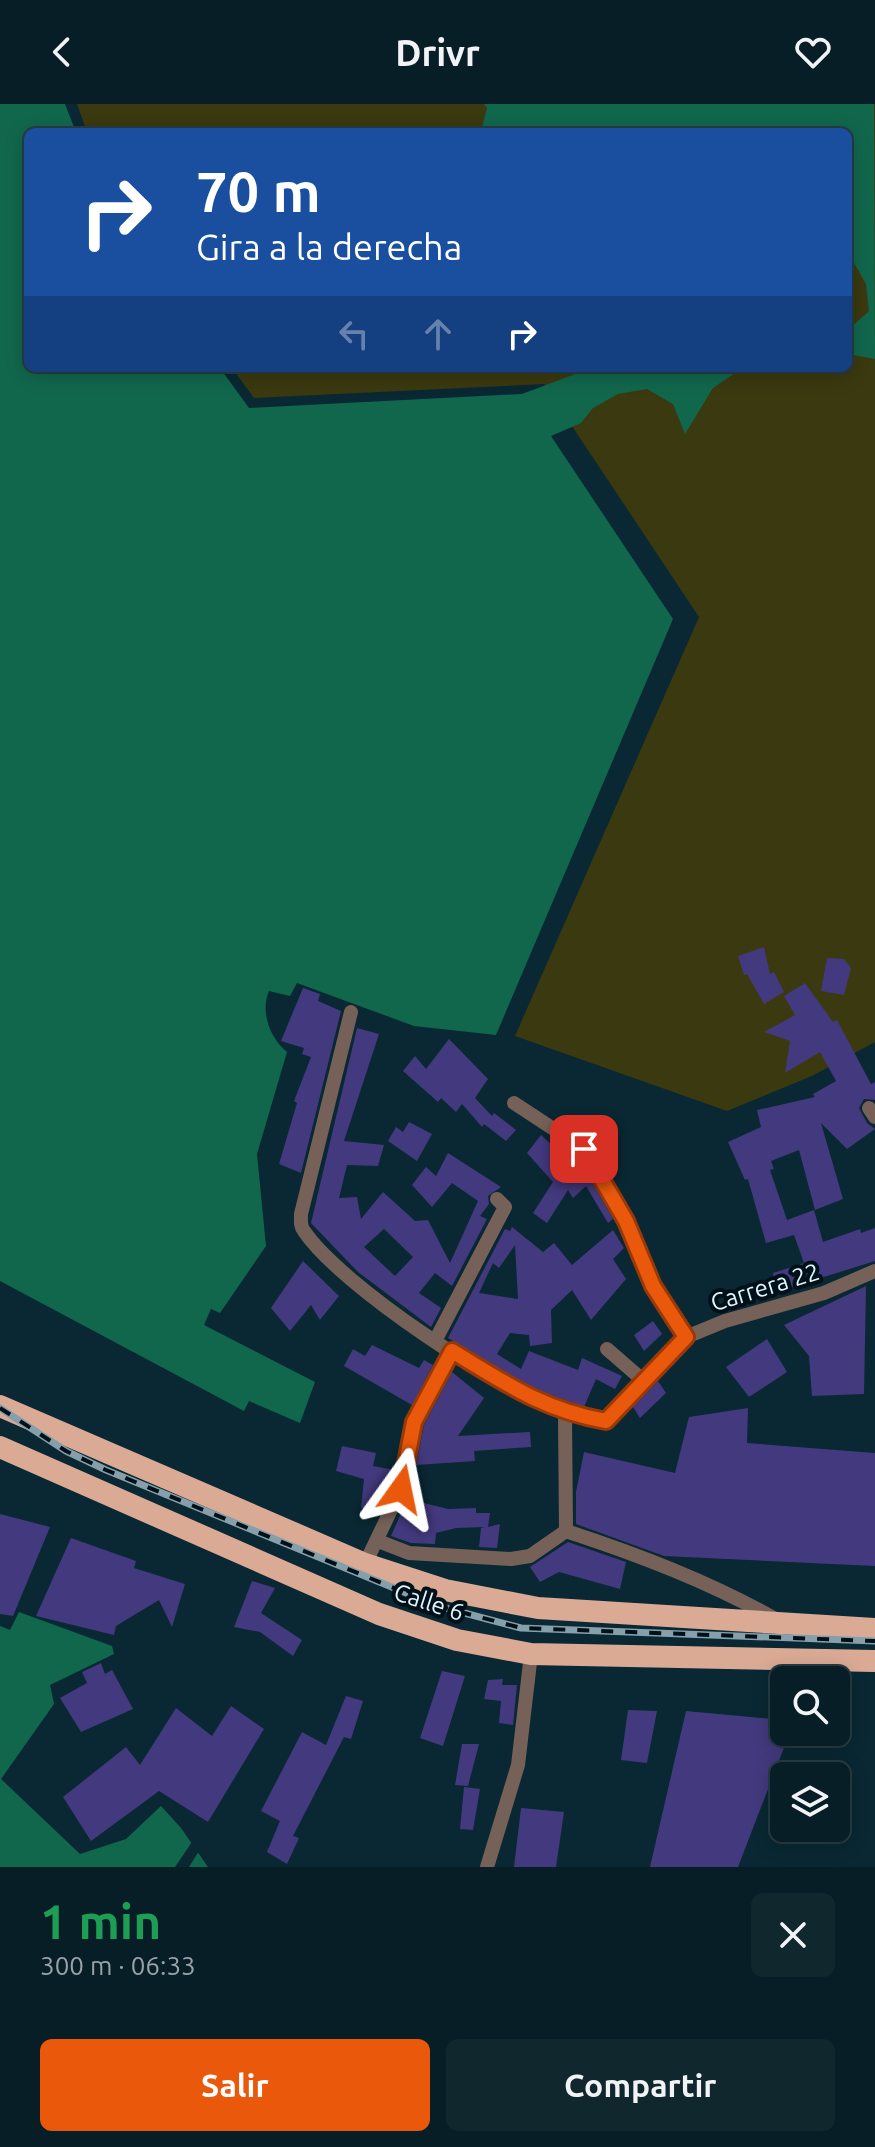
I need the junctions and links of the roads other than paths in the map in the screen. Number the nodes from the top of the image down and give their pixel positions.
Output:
1 (351, 1012) dead end
2 (514, 1103) dead end
3 (497, 1199) dead end
4 (875, 1271) edge
5 (686, 1337) junction
6 (435, 1341) junction
7 (607, 1349) dead end
8 (452, 1351) junction
9 (645, 1382) junction
10 (0, 1406) edge
11 (565, 1414) junction
12 (0, 1447) edge
13 (566, 1531) junction
14 (378, 1541) junction
15 (365, 1564) junction
16 (781, 1622) junction
17 (875, 1629) edge
18 (531, 1654) junction
19 (875, 1661) edge
20 (487, 1867) edge

1 - 6 street
2 - 5 street
3 - 6 street
4 - 5 street, Carrera 22
5 - 9 street, Carrera 22
6 - 8 street
7 - 9 street
8 - 11 street
8 - 14 street
9 - 11 street, Carrera 22
10 - 15 highway, Calle 6
11 - 13 street
12 - 18 highway, Calle 6
13 - 14 street
13 - 16 street
14 - 15 street
15 - 16 highway, Calle 6
16 - 17 highway, Calle 6
18 - 19 highway, Calle 6
18 - 20 street

